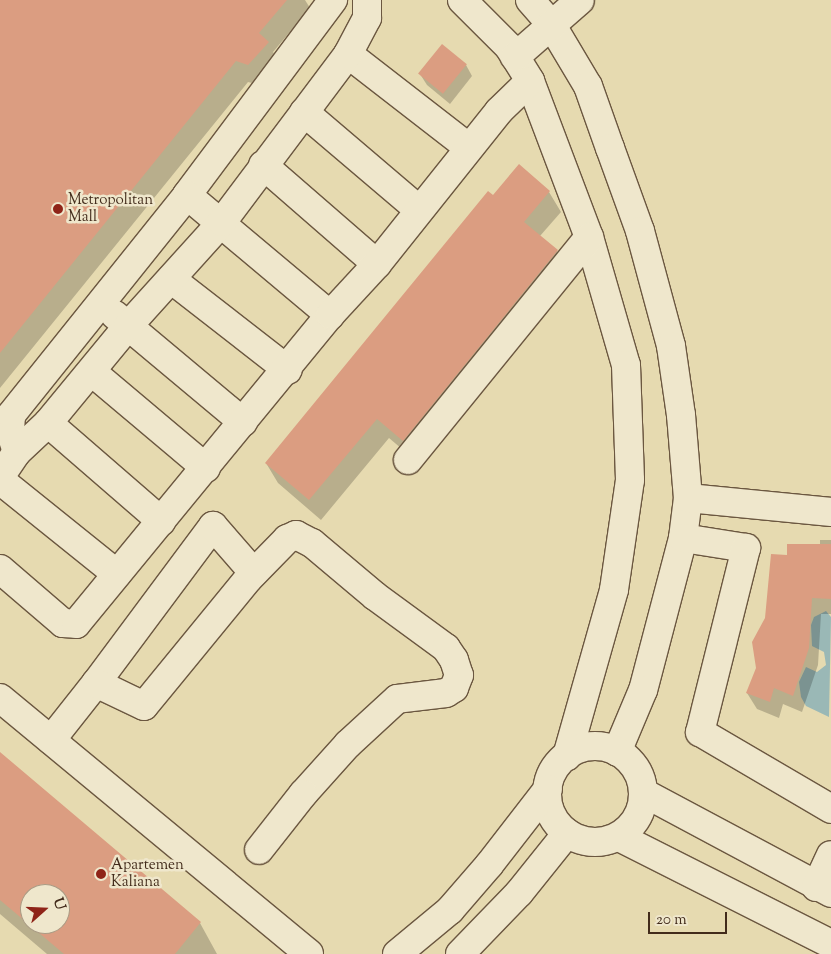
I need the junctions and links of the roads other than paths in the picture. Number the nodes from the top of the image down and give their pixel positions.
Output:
1 (333, 0) edge
2 (367, 0) edge
3 (462, 0) edge
4 (530, 0) edge
5 (580, 0) edge
6 (551, 24) junction
7 (348, 54) junction
8 (515, 57) junction
9 (530, 81) junction
10 (304, 112) junction
11 (469, 148) junction
12 (263, 164) junction
13 (187, 195) junction
14 (419, 210) junction
15 (222, 222) junction
16 (589, 237) junction
17 (376, 264) junction
18 (171, 279) junction
19 (100, 302) junction
20 (330, 315) junction
21 (128, 326) junction
22 (288, 370) junction
23 (92, 372) junction
24 (243, 422) junction
25 (48, 423) junction
26 (18, 452) junction
27 (408, 460) dead end
28 (206, 468) junction
29 (0, 479) edge
30 (181, 498) junction
31 (688, 498) junction
32 (831, 512) edge
33 (161, 521) junction
34 (213, 526) junction
35 (683, 538) junction
36 (0, 569) edge
37 (254, 573) junction
38 (117, 574) junction
39 (96, 683) junction
40 (0, 698) edge
41 (51, 740) junction
42 (618, 752) junction
43 (567, 756) junction
44 (548, 789) junction
45 (644, 793) junction
46 (831, 809) edge
47 (567, 833) junction
48 (619, 837) junction
49 (259, 850) dead end
50 (831, 855) edge
51 (824, 890) edge
52 (831, 944) edge
53 (309, 954) edge
54 (397, 954) edge
55 (460, 954) edge

1 - 13 street
2 - 7 street
3 - 8 street
4 - 6 street
5 - 6 street
6 - 8 street
6 - 31 street
7 - 10 street
7 - 11 street
8 - 9 street
9 - 11 street
9 - 16 street
10 - 12 street
10 - 14 street
11 - 14 street
12 - 15 street
12 - 17 street
13 - 15 street
13 - 19 street
14 - 17 street
15 - 18 street
15 - 20 street
16 - 27 street
16 - 43 street
17 - 20 street
18 - 21 street
18 - 22 street
19 - 21 street
19 - 26 street
20 - 22 street
21 - 23 street
21 - 24 street
22 - 24 street
23 - 25 street
23 - 28 street
24 - 28 street
25 - 26 street
25 - 33 street
26 - 29 street
28 - 30 street
29 - 38 street
30 - 33 street
30 - 34 street
31 - 32 street
31 - 35 street
33 - 38 street
34 - 37 street
34 - 39 street
35 - 42 street
35 - 46 street
36 - 38 street
37 - 39 street
37 - 49 street
39 - 41 street
40 - 41 street
41 - 53 street
42 - 43 street
42 - 45 street
43 - 44 street
44 - 47 street
44 - 54 street
45 - 48 street
45 - 51 street
47 - 48 street
47 - 55 street
48 - 52 street
50 - 51 street

